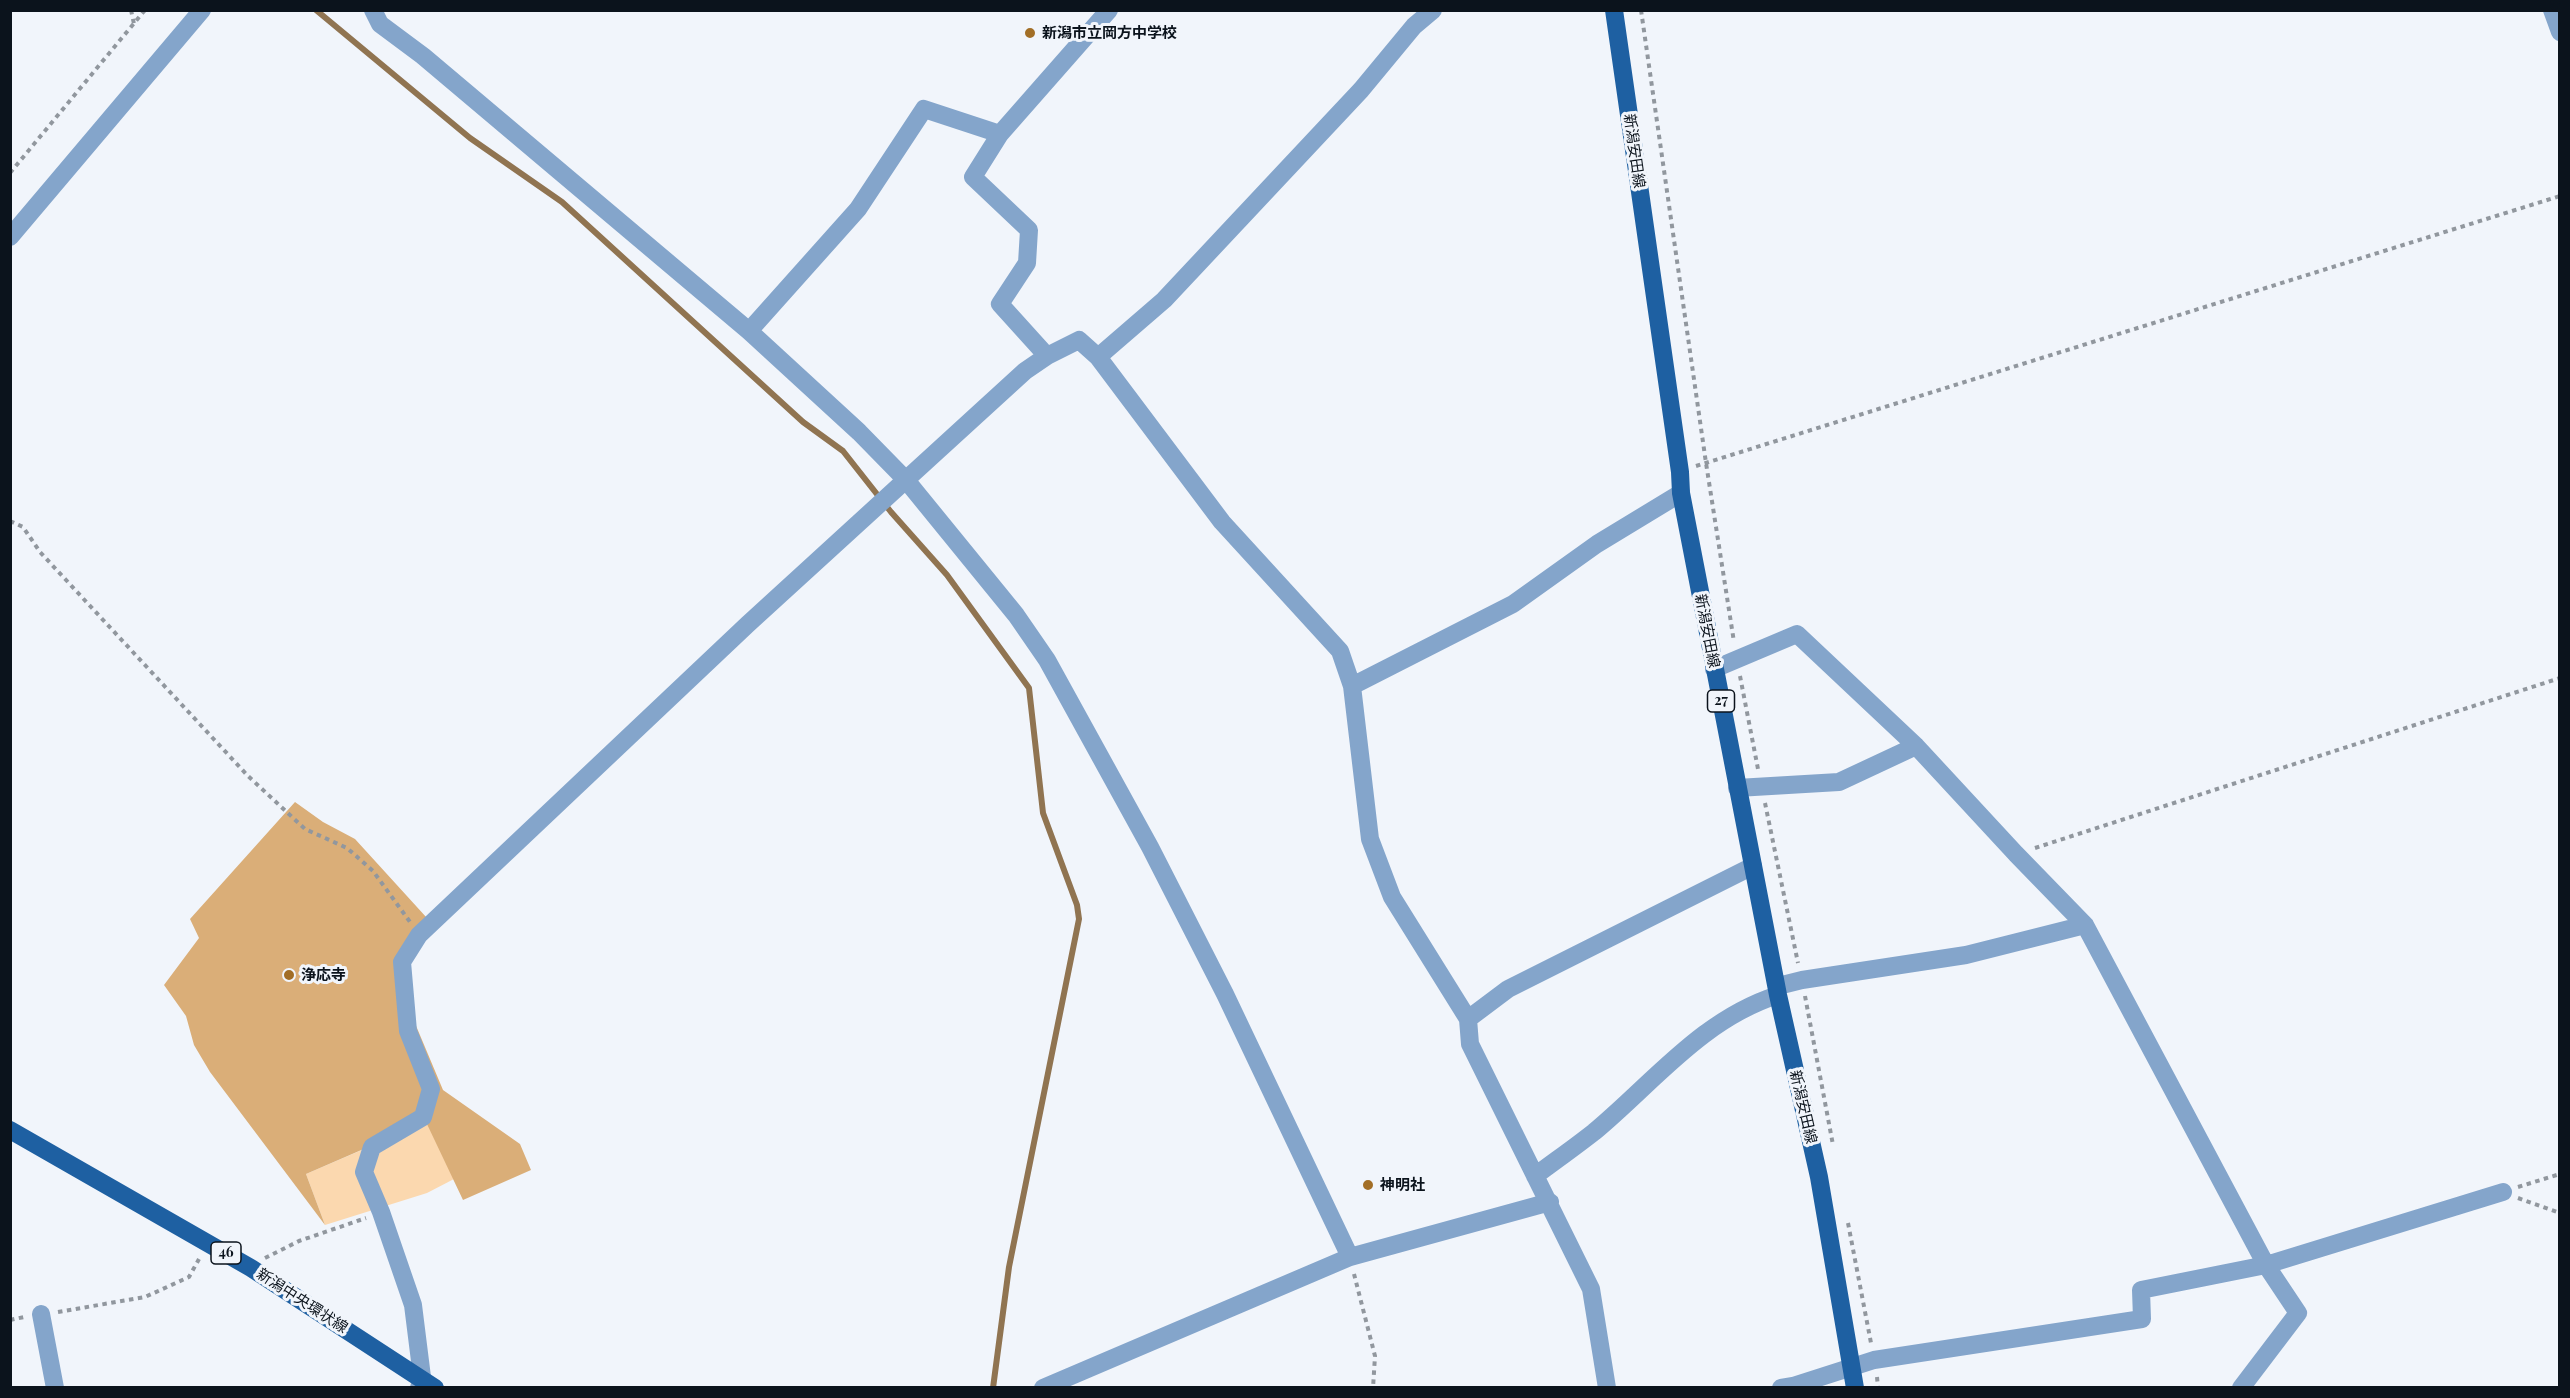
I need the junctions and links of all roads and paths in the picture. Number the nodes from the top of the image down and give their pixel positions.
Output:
1 (131, 10) edge
2 (145, 10) edge
3 (202, 10) edge
4 (372, 10) edge
5 (1109, 10) edge
6 (1433, 10) edge
7 (1614, 10) edge
8 (1641, 10) edge
9 (2552, 10) edge
10 (134, 25) junction
11 (2559, 32) edge
12 (1000, 134) junction
13 (10, 173) edge
14 (2559, 196) edge
15 (10, 237) edge
16 (749, 331) junction
17 (1047, 356) junction
18 (1098, 357) junction
19 (1706, 463) junction
20 (1680, 471) junction
21 (906, 480) junction
22 (1681, 493) junction
23 (10, 521) edge
24 (1737, 659) junction
25 (1714, 669) junction
26 (2559, 678) edge
27 (1352, 686) junction
28 (1916, 746) junction
29 (1761, 787) junction
30 (1737, 788) junction
31 (2016, 854) junction
32 (1753, 866) junction
33 (2085, 925) junction
34 (419, 934) junction
35 (1802, 980) junction
36 (1778, 991) junction
37 (1468, 1019) junction
38 (10, 1130) edge
39 (1835, 1153) dead end
40 (2559, 1174) edge
41 (1535, 1176) junction
42 (2503, 1192) junction
43 (1550, 1202) junction
44 (381, 1212) junction
45 (2559, 1213) edge
46 (1848, 1222) dead end
47 (208, 1243) junction
48 (1350, 1257) junction
49 (2266, 1265) junction
50 (251, 1268) junction
51 (40, 1314) junction
52 (10, 1320) edge
53 (1874, 1360) junction
54 (1852, 1367) junction
55 (425, 1384) edge
56 (55, 1388) edge
57 (1043, 1388) edge
58 (1373, 1388) edge
59 (1607, 1388) edge
60 (1781, 1388) edge
61 (1855, 1388) edge
62 (1878, 1388) edge
63 (2241, 1388) edge

1 - 10 path
2 - 10 path
3 - 15 street
4 - 16 street
5 - 12 street
6 - 18 street
7 - 20 main road, 新潟安田線 / 27
8 - 19 path
9 - 11 street
10 - 13 path
12 - 16 street
12 - 17 street
14 - 19 path
16 - 21 street
17 - 18 street
17 - 21 street
18 - 27 street
19 - 20 path
19 - 24 path
20 - 22 main road, 新潟安田線 / 27
21 - 34 street
21 - 48 street
22 - 25 main road, 新潟安田線 / 27
22 - 27 street
23 - 34 path
24 - 25 street
24 - 28 street
24 - 29 path
25 - 30 main road, 新潟安田線 / 27
26 - 31 path
27 - 37 street
28 - 29 street
28 - 31 street
29 - 30 street
29 - 35 path
30 - 32 main road, 新潟安田線 / 27
31 - 33 street
32 - 36 main road, 新潟安田線 / 27
32 - 37 street
33 - 35 street
33 - 49 street
34 - 44 street
35 - 36 street
35 - 39 path
36 - 41 street
36 - 54 main road, 新潟安田線 / 27
37 - 41 street
38 - 47 main road, 新潟中央環状線 / 46
40 - 42 path
41 - 43 street
42 - 45 path
42 - 49 street
43 - 48 street
43 - 59 street
44 - 50 path
44 - 55 street
46 - 53 path
47 - 50 main road, 新潟中央環状線 / 46
47 - 51 path
48 - 57 street
48 - 58 path
49 - 53 street
49 - 63 street
50 - 55 main road, 新潟中央環状線 / 46
51 - 52 path
51 - 56 street
53 - 54 street
53 - 62 path
54 - 60 street
54 - 61 main road, 新潟安田線 / 27

